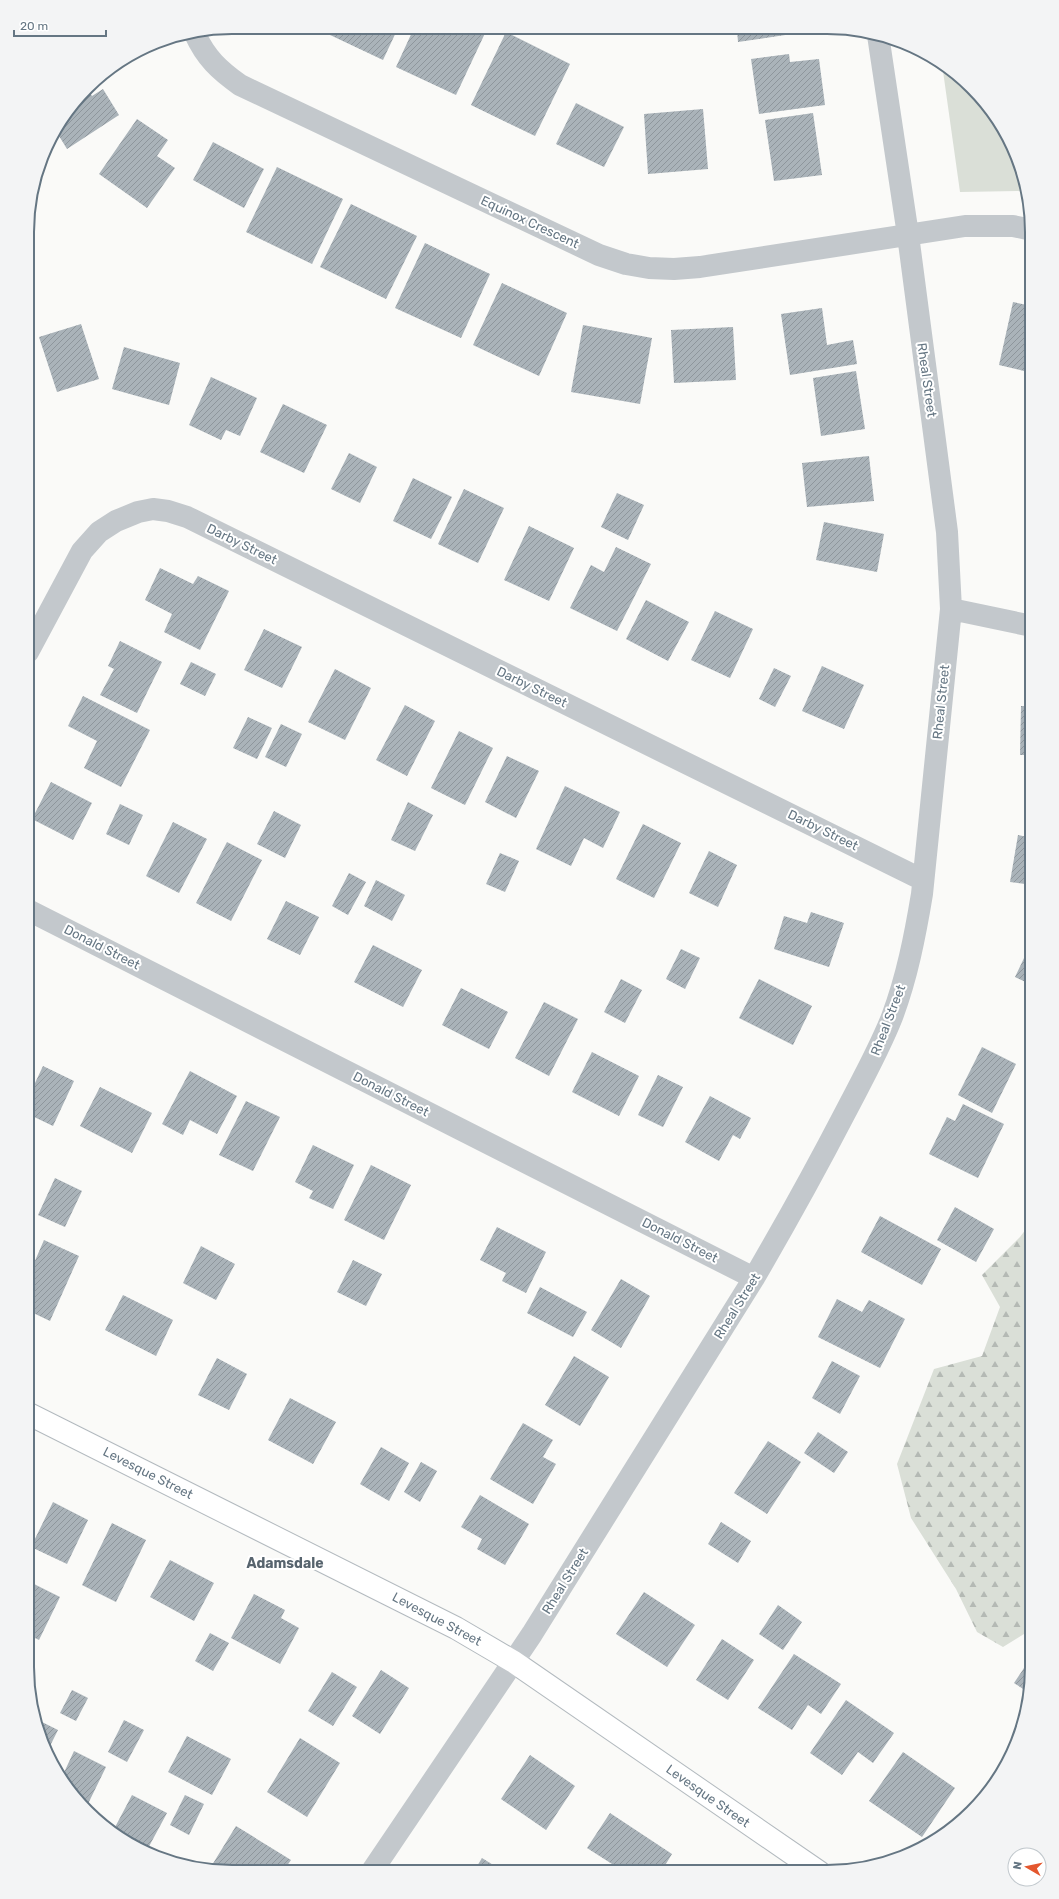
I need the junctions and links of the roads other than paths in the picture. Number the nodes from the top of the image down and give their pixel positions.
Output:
1 (196, 38) edge
2 (879, 41) edge
3 (1025, 229) edge
4 (908, 235) junction
5 (951, 609) junction
6 (1025, 625) edge
7 (34, 641) edge
8 (923, 880) junction
9 (34, 913) edge
10 (754, 1278) junction
11 (34, 1416) edge
12 (514, 1662) junction
13 (376, 1865) edge
14 (809, 1865) edge

1 - 4 street, Equinox Crescent
2 - 4 street, Rheal Street
3 - 4 street, Equinox Crescent
4 - 5 street, Rheal Street
5 - 6 street
5 - 8 street, Rheal Street
7 - 8 street, Darby Street
8 - 10 street, Rheal Street
9 - 10 street, Donald Street
10 - 12 street, Rheal Street
11 - 12 street, Levesque Street
12 - 13 street, Rheal Street
12 - 14 street, Levesque Street

